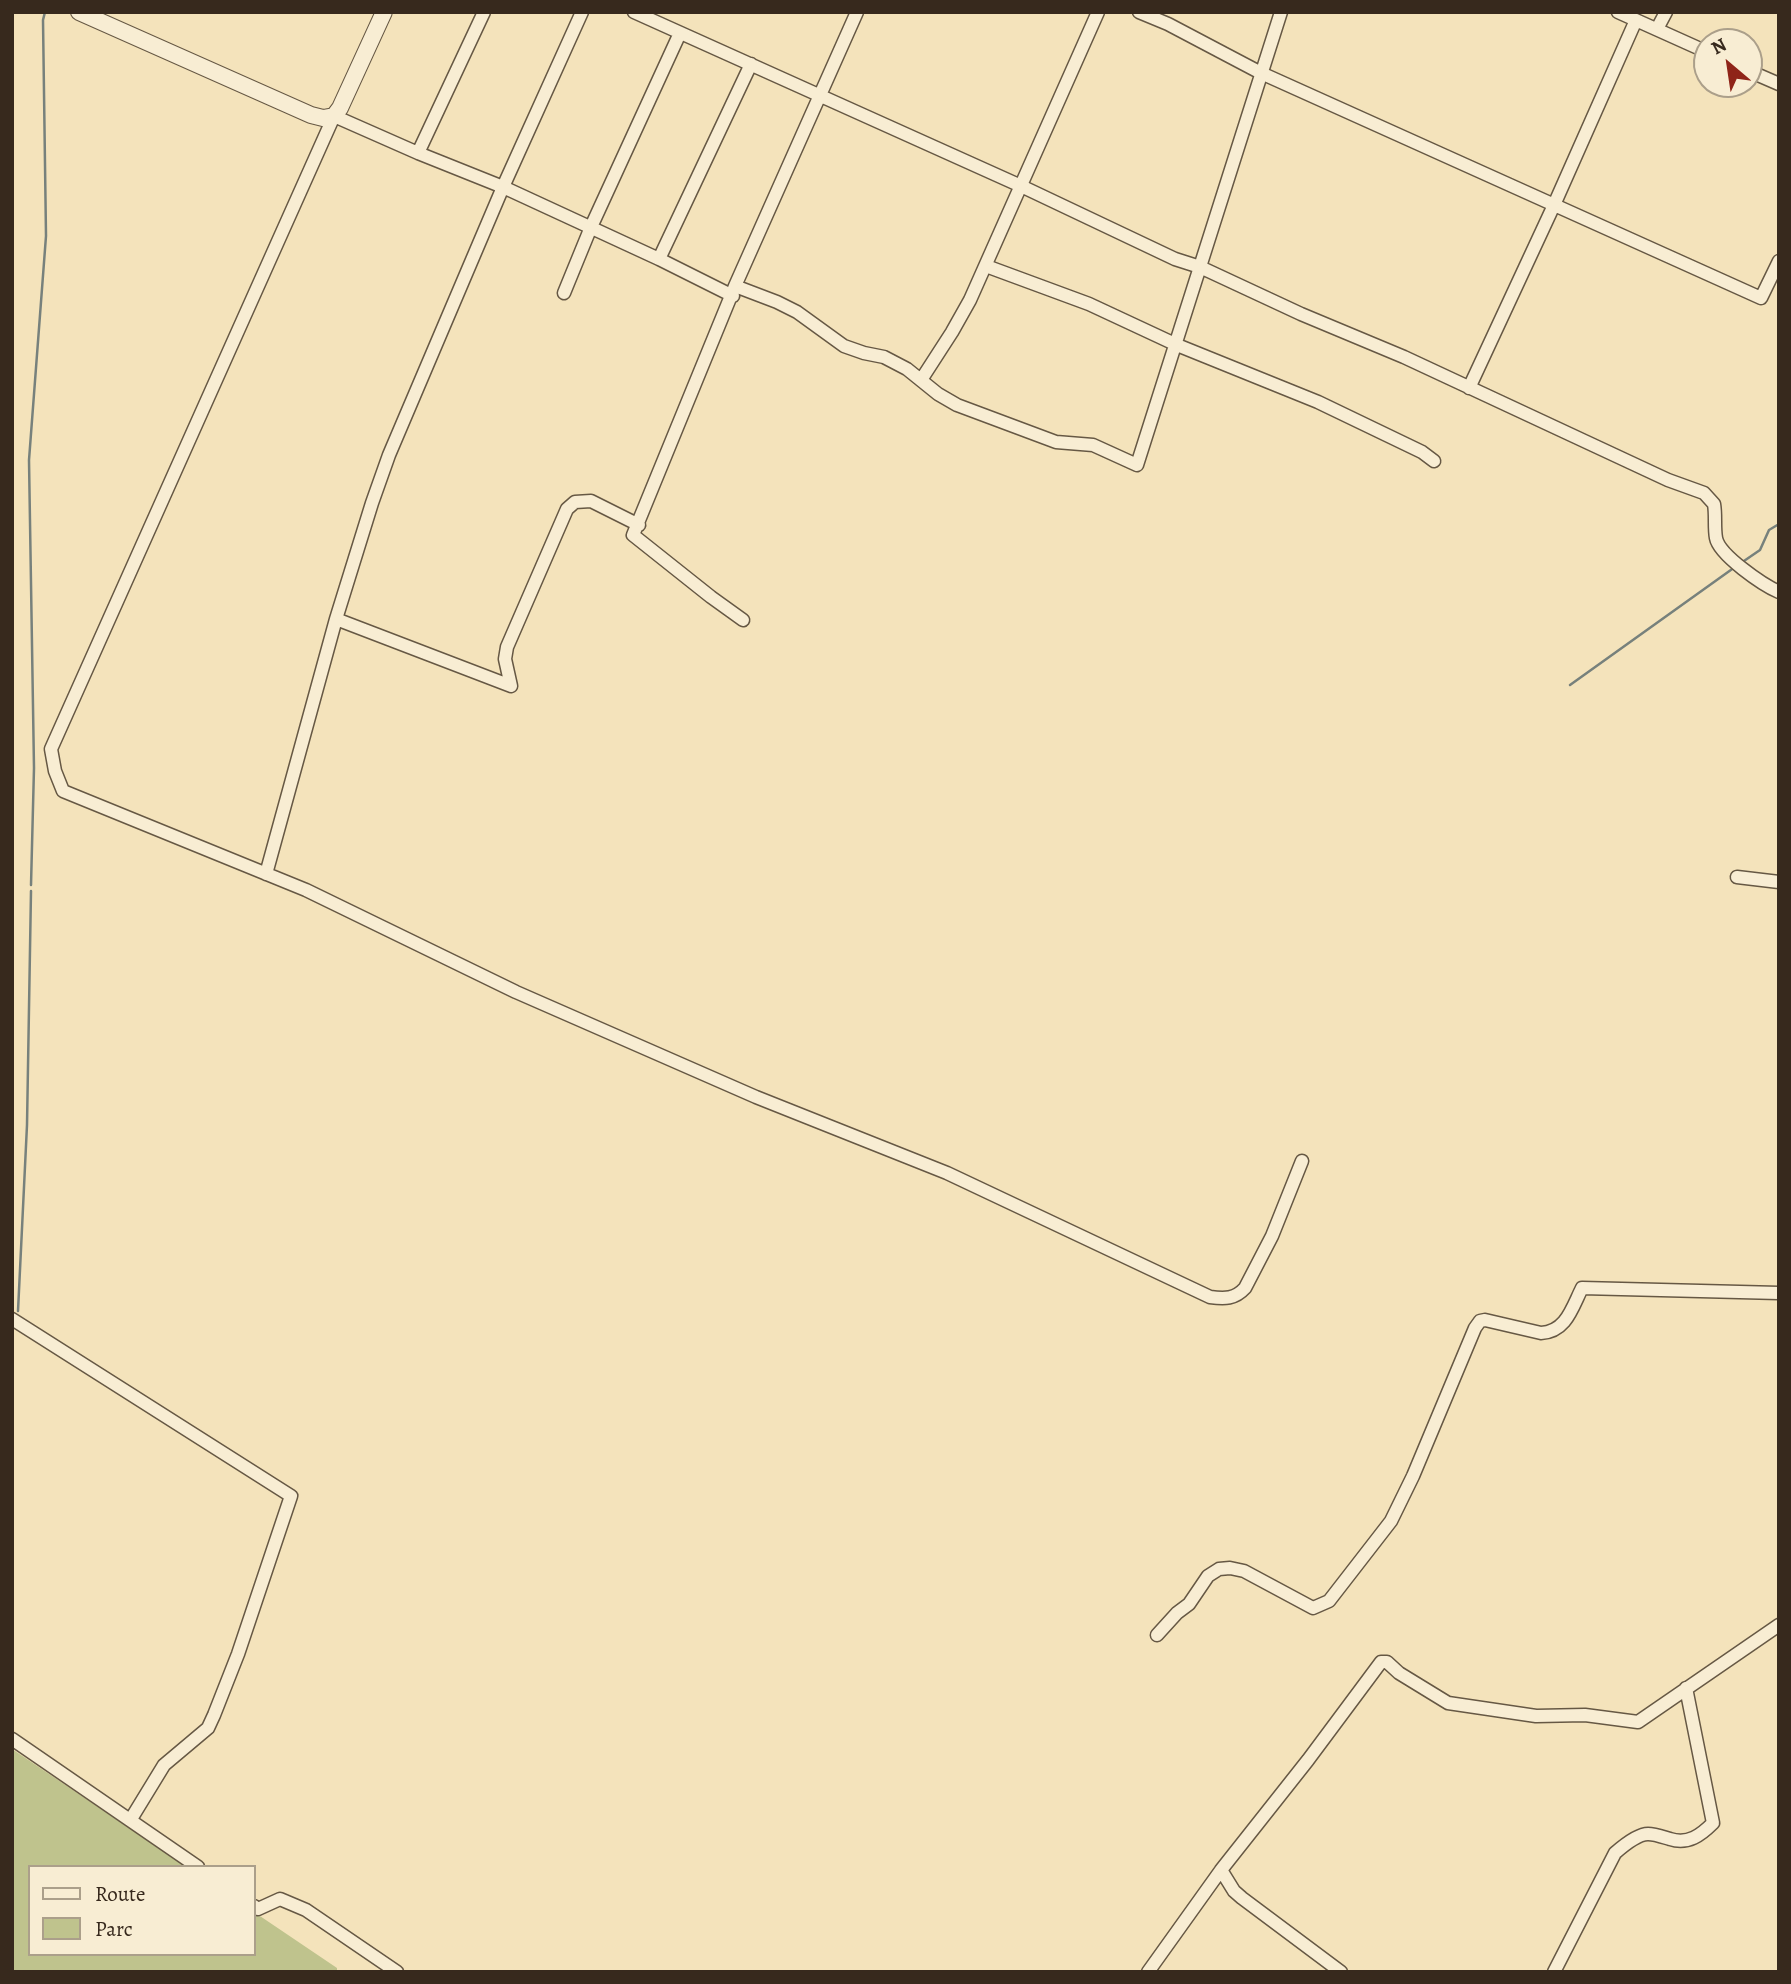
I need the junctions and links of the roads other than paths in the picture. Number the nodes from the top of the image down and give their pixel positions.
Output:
1 (79, 12) edge
2 (384, 12) edge
3 (484, 12) edge
4 (582, 12) edge
5 (634, 12) edge
6 (858, 12) edge
7 (1098, 12) edge
8 (1139, 12) edge
9 (1281, 12) edge
10 (1618, 12) edge
11 (1666, 12) edge
12 (1636, 20) junction
13 (1657, 29) junction
14 (680, 33) junction
15 (1693, 46) edge
16 (751, 64) junction
17 (1261, 73) junction
18 (821, 95) junction
19 (334, 116) junction
20 (418, 153) junction
21 (1021, 186) junction
22 (503, 187) junction
23 (1554, 205) junction
24 (591, 228) junction
25 (659, 259) junction
26 (1779, 261) edge
27 (986, 266) junction
28 (1200, 267) junction
29 (734, 291) junction
30 (564, 293) dead end
31 (1175, 344) junction
32 (921, 380) junction
33 (1469, 388) junction
34 (1434, 461) dead end
35 (639, 525) junction
36 (1779, 592) edge
37 (336, 619) junction
38 (743, 620) dead end
39 (266, 874) junction
40 (1737, 877) dead end
41 (1779, 881) edge
42 (1302, 1161) dead end
43 (1779, 1293) edge
44 (12, 1319) edge
45 (1779, 1625) edge
46 (1157, 1635) dead end
47 (1686, 1688) junction
48 (12, 1739) edge
49 (131, 1819) junction
50 (195, 1865) edge
51 (1221, 1871) junction
52 (256, 1908) edge
53 (397, 1972) edge
54 (1148, 1972) edge
55 (1341, 1972) edge
56 (1554, 1972) edge

1 - 19 street
2 - 19 street
3 - 20 street
4 - 22 street
5 - 14 street
6 - 18 street
7 - 21 street
8 - 17 street
9 - 17 street
10 - 12 street
11 - 13 street
12 - 13 street
12 - 23 street
13 - 15 street
14 - 16 street
14 - 24 street
16 - 18 street
16 - 25 street
17 - 23 street
17 - 28 street
18 - 21 street
18 - 29 street
19 - 20 street
19 - 39 street
20 - 22 street
21 - 27 street
21 - 28 street
22 - 24 street
22 - 37 street
23 - 26 street
23 - 33 street
24 - 25 street
24 - 30 street
25 - 29 street
27 - 31 street
27 - 32 street
28 - 31 street
28 - 33 street
29 - 32 street
29 - 35 street
31 - 32 street
31 - 34 street
33 - 36 street
35 - 37 street
35 - 38 street
37 - 39 street
39 - 42 street
40 - 41 street
43 - 46 street
44 - 49 street
45 - 47 street
47 - 51 street
47 - 56 street
48 - 49 street
49 - 50 street
51 - 54 street
51 - 55 street
52 - 53 street

